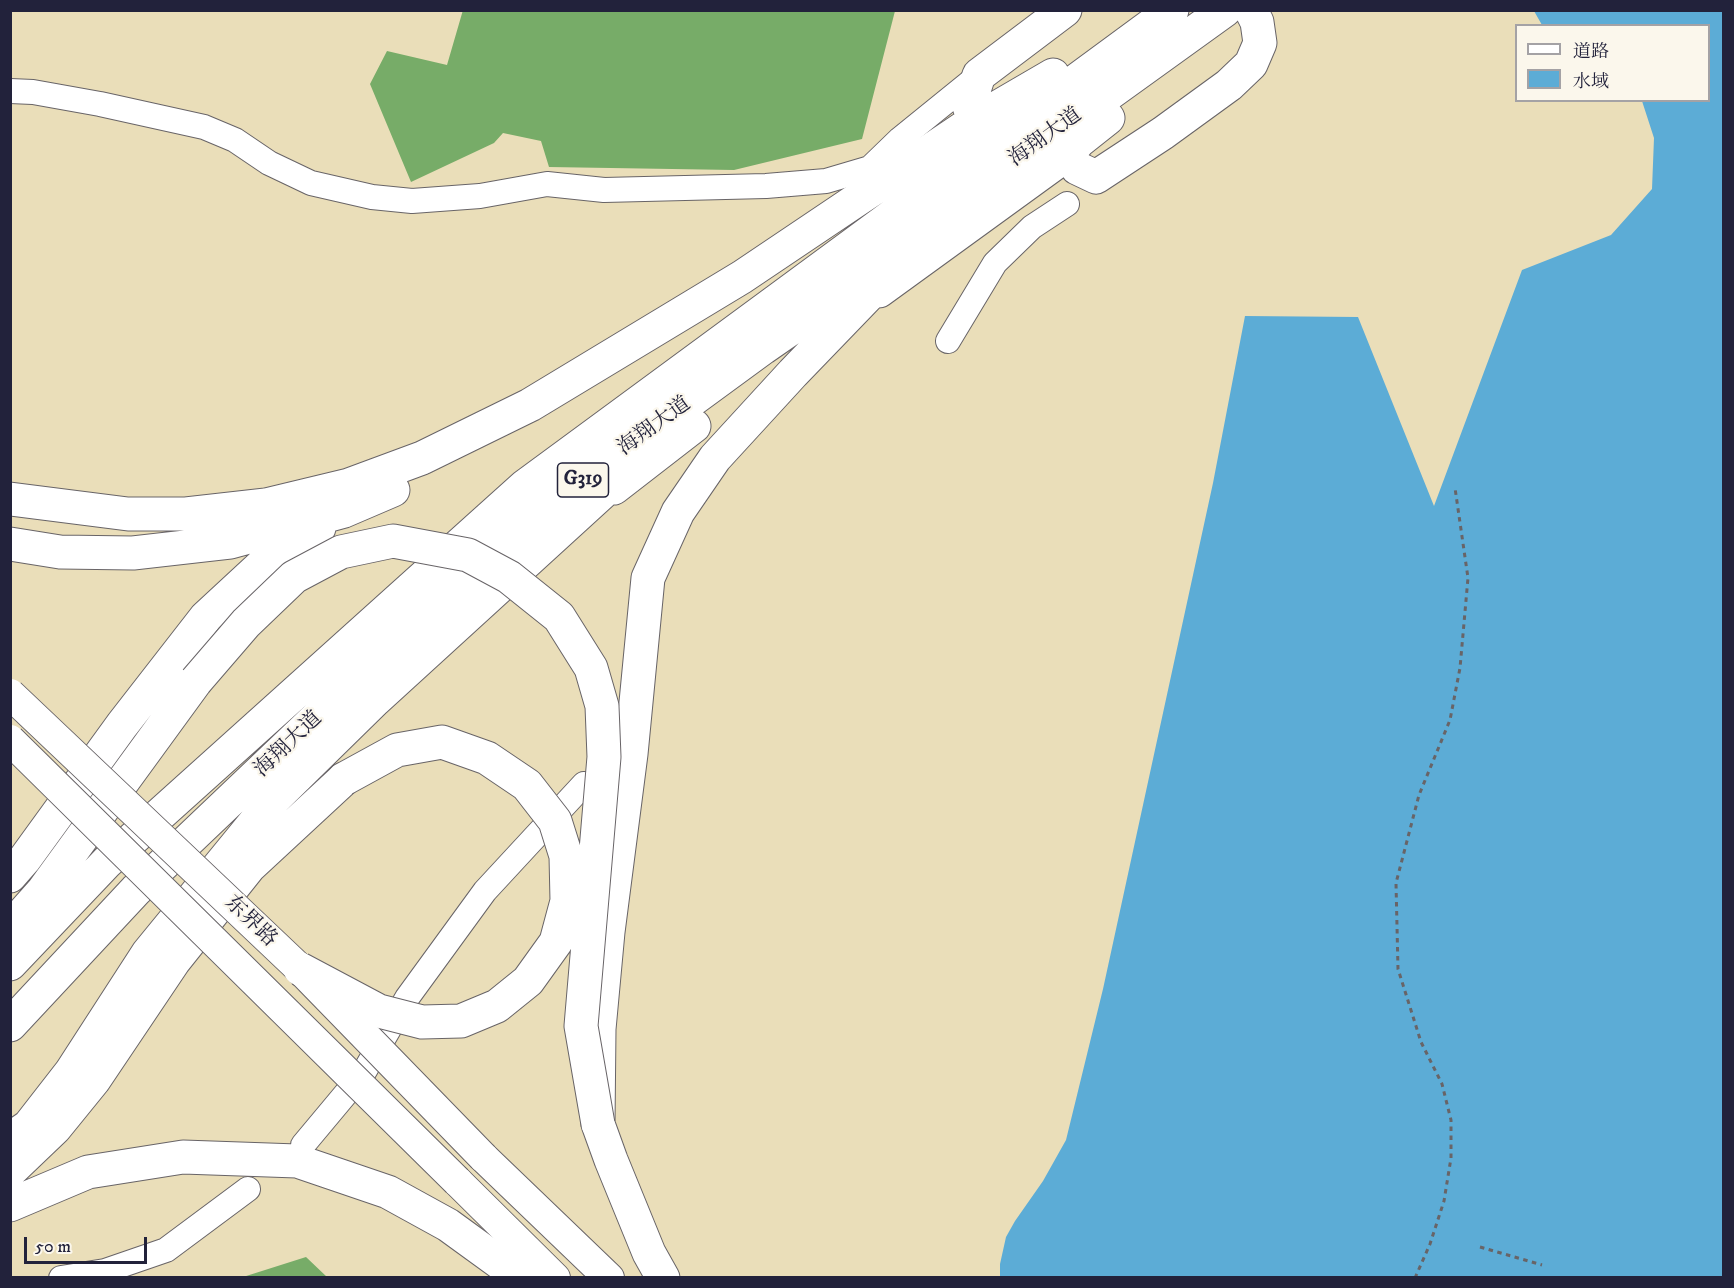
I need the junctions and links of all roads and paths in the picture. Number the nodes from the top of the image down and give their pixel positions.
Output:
1 (1065, 10) edge
2 (1164, 10) edge
3 (1172, 10) edge
4 (1232, 11) edge
5 (979, 75) junction
6 (10, 91) edge
7 (974, 121) junction
8 (1069, 153) junction
9 (1096, 177) junction
10 (1024, 185) junction
11 (1067, 204) dead end
12 (949, 208) junction
13 (742, 277) junction
14 (859, 306) junction
15 (948, 340) dead end
16 (763, 348) junction
17 (1455, 488) dead end
18 (10, 499) edge
19 (344, 511) junction
20 (561, 530) junction
21 (10, 544) edge
22 (10, 694) edge
23 (10, 740) edge
24 (10, 754) edge
25 (46, 773) junction
26 (584, 784) dead end
27 (10, 876) edge
28 (10, 928) edge
29 (10, 964) edge
30 (300, 969) junction
31 (10, 1025) edge
32 (597, 1124) junction
33 (10, 1139) edge
34 (303, 1145) dead end
35 (10, 1171) edge
36 (248, 1189) dead end
37 (10, 1205) edge
38 (1480, 1247) dead end
39 (1542, 1265) dead end
40 (61, 1278) edge
41 (521, 1278) edge
42 (555, 1278) edge
43 (609, 1278) edge
44 (663, 1278) edge
45 (1415, 1278) edge

1 - 5 highway
2 - 7 highway
3 - 29 highway, 海翔大道 / G319
4 - 8 highway
4 - 9 highway
4 - 12 highway, 海翔大道 / G319
5 - 6 street
5 - 7 highway
7 - 13 highway
8 - 9 highway
8 - 10 highway
9 - 10 highway
10 - 14 highway
11 - 15 street
12 - 14 highway
12 - 16 highway, 海翔大道 / G319
13 - 18 highway
13 - 19 highway
14 - 20 highway
14 - 32 highway, bridge
16 - 20 highway
16 - 31 highway, 海翔大道 / G319
17 - 45 path
19 - 21 highway
19 - 27 highway
20 - 33 highway
22 - 30 main road, 东界路, bridge
23 - 25 main road, 东界路, bridge
24 - 25 highway, bridge
25 - 42 main road, 东界路, bridge
26 - 34 street
28 - 32 highway, bridge
30 - 35 highway, bridge
30 - 43 main road, 东界路, bridge
32 - 44 highway
36 - 40 street
37 - 41 highway
38 - 39 path

